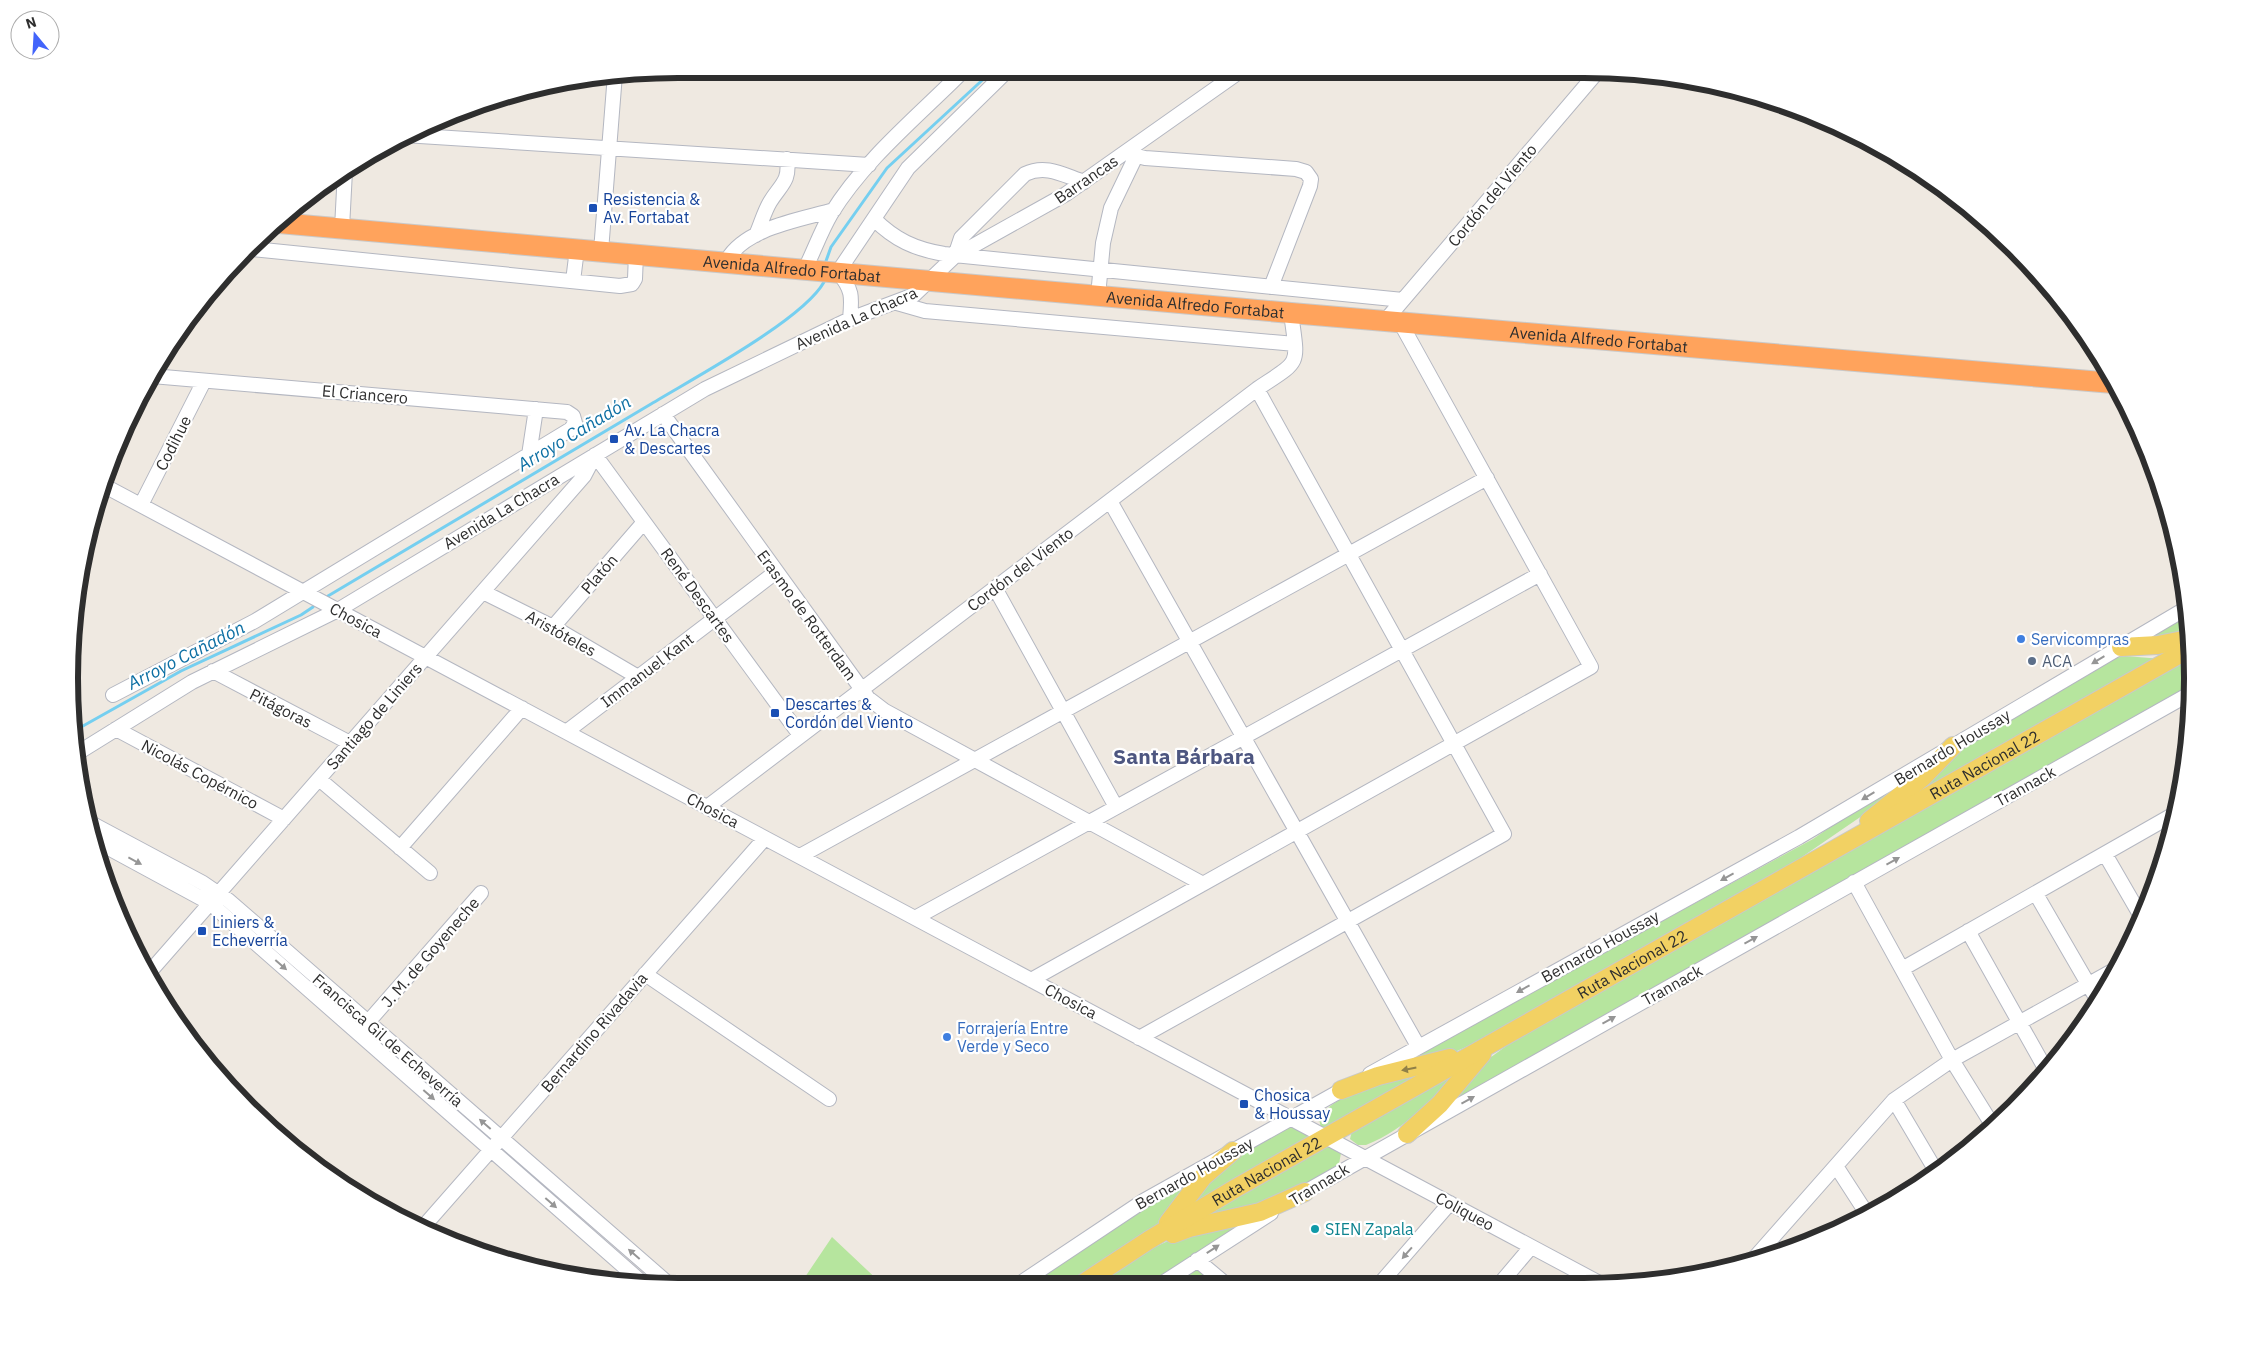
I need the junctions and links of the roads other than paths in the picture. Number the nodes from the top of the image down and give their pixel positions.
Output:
1 (956, 78) edge
2 (1000, 78) edge
3 (1231, 78) edge
4 (1591, 78) edge
5 (614, 82) edge
6 (419, 136) edge
7 (609, 148) junction
8 (1130, 154) junction
9 (787, 160) junction
10 (870, 165) junction
11 (345, 179) edge
12 (1084, 182) junction
13 (834, 210) junction
14 (874, 219) junction
15 (287, 223) edge
16 (342, 228) junction
17 (756, 235) junction
18 (257, 249) edge
19 (577, 249) junction
20 (601, 251) junction
21 (636, 254) junction
22 (955, 256) junction
23 (726, 262) junction
24 (805, 269) junction
25 (1100, 270) junction
26 (838, 272) junction
27 (932, 280) junction
28 (573, 281) junction
29 (1271, 287) junction
30 (1098, 296) junction
31 (1403, 300) junction
32 (897, 303) junction
33 (1291, 313) junction
34 (850, 319) junction
35 (1393, 321) junction
36 (1295, 344) junction
37 (159, 377) edge
38 (204, 381) junction
39 (2105, 382) edge
40 (1257, 389) junction
41 (536, 409) junction
42 (663, 414) junction
43 (574, 419) joint
44 (528, 455) junction
45 (595, 455) junction
46 (1487, 478) junction
47 (108, 488) edge
48 (1110, 501) junction
49 (141, 505) junction
50 (644, 522) junction
51 (1348, 554) junction
52 (776, 572) junction
53 (1540, 574) junction
54 (995, 588) junction
55 (303, 592) junction
56 (483, 592) junction
57 (338, 610) junction
58 (2179, 612) edge
59 (715, 618) junction
60 (553, 627) junction
61 (2182, 640) edge
62 (1190, 642) junction
63 (2121, 647) junction
64 (1402, 650) junction
65 (2183, 653) edge
66 (426, 657) junction
67 (213, 671) junction
68 (638, 676) junction
69 (860, 690) junction
70 (113, 695) dead end
71 (2183, 697) edge
72 (522, 708) junction
73 (1063, 711) junction
74 (116, 729) junction
75 (566, 732) junction
76 (800, 735) junction
77 (1244, 737) junction
78 (350, 743) junction
79 (1454, 744) junction
80 (1953, 746) junction
81 (82, 750) edge
82 (975, 760) junction
83 (319, 779) junction
84 (707, 807) junction
85 (1116, 807) junction
86 (284, 819) junction
87 (2166, 820) edge
88 (1089, 822) junction
89 (97, 827) edge
90 (1297, 832) junction
91 (765, 838) junction
92 (101, 842) edge
93 (400, 848) junction
94 (2105, 854) junction
95 (1826, 855) junction
96 (800, 856) junction
97 (430, 873) dead end
98 (1854, 882) junction
99 (1203, 884) junction
100 (482, 893) dead end
101 (2036, 894) junction
102 (214, 898) junction
103 (2137, 910) edge
104 (915, 918) junction
105 (1348, 921) junction
106 (1968, 931) junction
107 (153, 969) edge
108 (1902, 969) junction
109 (645, 974) junction
110 (2104, 976) edge
111 (1031, 980) junction
112 (2088, 985) junction
113 (2093, 994) edge
114 (368, 1022) junction
115 (2020, 1023) junction
116 (358, 1033) junction
117 (1139, 1038) junction
118 (1497, 1040) junction
119 (1418, 1046) junction
120 (1952, 1060) junction
121 (2043, 1064) edge
122 (1341, 1090) junction
123 (829, 1099) dead end
124 (1894, 1100) junction
125 (1292, 1119) junction
126 (1990, 1119) edge
127 (1407, 1134) junction
128 (1326, 1137) junction
129 (501, 1138) junction
130 (491, 1150) junction
131 (1233, 1151) junction
132 (1364, 1157) junction
133 (1836, 1166) junction
134 (1933, 1166) edge
135 (1305, 1192) junction
136 (1450, 1203) junction
137 (1864, 1209) edge
138 (426, 1223) edge
139 (1149, 1240) junction
140 (1531, 1247) junction
141 (1760, 1252) edge
142 (1122, 1257) junction
143 (1197, 1260) junction
144 (635, 1277) edge
145 (661, 1278) edge
146 (1028, 1278) edge
147 (1091, 1278) edge
148 (1170, 1278) edge
149 (1215, 1278) edge
150 (1385, 1278) edge
151 (1505, 1278) edge
152 (1590, 1278) edge

1 - 10 street
2 - 14 street
3 - 8 street, Barrancas
4 - 31 street, Cordón del Viento
5 - 7 street
6 - 7 street
7 - 9 street
7 - 20 street
8 - 12 street, Barrancas
8 - 25 street
8 - 29 street
9 - 10 street
9 - 17 street
10 - 13 street
11 - 16 street
12 - 22 street, Barrancas
12 - 22 street
13 - 17 street
13 - 24 street
14 - 22 street
14 - 26 street
15 - 16 highway, Avenida Alfredo Fortabat
16 - 19 highway, Avenida Alfredo Fortabat
17 - 23 street
18 - 28 street
19 - 20 highway, Avenida Alfredo Fortabat
19 - 28 street
20 - 21 highway, Avenida Alfredo Fortabat
21 - 23 highway, Avenida Alfredo Fortabat
21 - 28 street
22 - 25 street
22 - 27 street, Barrancas
23 - 24 highway, Avenida Alfredo Fortabat
24 - 26 highway, Avenida Alfredo Fortabat
25 - 29 street
25 - 30 street
26 - 27 highway, Avenida Alfredo Fortabat
26 - 34 street
27 - 30 highway, Avenida Alfredo Fortabat
27 - 32 street, Avenida La Chacra
29 - 31 street
30 - 33 highway, Avenida Alfredo Fortabat
31 - 35 street, Cordón del Viento
32 - 34 street, Avenida La Chacra
32 - 36 street
33 - 35 highway, Avenida Alfredo Fortabat
33 - 36 street, Cordón del Viento
34 - 42 street, Avenida La Chacra
35 - 39 highway, Avenida Alfredo Fortabat
35 - 46 street
36 - 40 street, Cordón del Viento
37 - 38 street, El Criancero
38 - 41 street, El Criancero
38 - 49 street, Codihue
40 - 48 street, Cordón del Viento
40 - 51 street
41 - 43 street, El Criancero
41 - 44 street
42 - 45 street, Avenida La Chacra
42 - 52 street, Erasmo de Rotterdam
43 - 44 street, Avenida La Chacra
44 - 55 street, Avenida La Chacra
45 - 50 street, René Descartes
45 - 56 street, Santiago de Liniers
45 - 57 street, Avenida La Chacra
46 - 51 street
46 - 53 street
47 - 49 street, Chosica
48 - 54 street, Cordón del Viento
48 - 62 street
49 - 55 street, Chosica
50 - 59 street, René Descartes
50 - 60 street, Platón
51 - 62 street
51 - 64 street
52 - 59 street, Immanuel Kant
52 - 69 street, Erasmo de Rotterdam
53 - 64 street
53 - 79 street
54 - 69 street, Cordón del Viento
54 - 73 street
55 - 57 street, Chosica
55 - 70 street, Avenida La Chacra
56 - 60 street, Aristóteles
56 - 66 street, Santiago de Liniers
57 - 66 street, Chosica
57 - 67 street, Avenida La Chacra
58 - 63 street, Bernardo Houssay
59 - 68 street, Immanuel Kant
59 - 76 street, René Descartes
60 - 68 street, Aristóteles
61 - 63 main road
62 - 73 street
62 - 77 street
63 -> 80 street, Bernardo Houssay
64 - 77 street
64 - 79 street
65 - 95 main road, Ruta Nacional 22
66 - 72 street, Chosica
66 - 78 street, Santiago de Liniers
67 - 74 street, Avenida La Chacra
67 - 78 street, Pitágoras
68 - 75 street, Immanuel Kant
69 - 76 street, Cordón del Viento
69 - 82 street, Erasmo de Rotterdam
98 -> 71 street, Trannack
72 - 75 street, Chosica
72 - 93 street
73 - 82 street
73 - 85 street
74 - 81 street, Avenida La Chacra
74 - 86 street, Nicolás Copérnico
75 - 84 street, Chosica
76 - 84 street, Cordón del Viento
77 - 85 street
77 - 90 street
78 - 83 street, Santiago de Liniers
79 - 90 street
79 - 105 street
80 - 95 main road
80 -> 119 street, Bernardo Houssay
82 - 88 street, Erasmo de Rotterdam
82 - 96 street
83 - 86 street, Santiago de Liniers
83 - 93 street
84 - 91 street, Chosica
85 - 88 street
86 - 102 street, Santiago de Liniers
87 - 94 street
88 - 99 street, Erasmo de Rotterdam
88 - 104 street
89 - 102 street, Francisca Gil de Echeverría
90 - 99 street
90 - 105 street
91 - 96 street, Chosica
91 - 109 street, Bernardino Rivadavia
92 -> 102 street, Francisca Gil de Echeverría
93 - 97 street
94 - 101 street
94 - 103 street
95 - 118 main road, Ruta Nacional 22
96 - 104 street, Chosica
98 - 108 street
127 -> 98 street, Trannack
99 - 111 street
100 - 114 street, J. M. de Goyeneche
101 - 106 street
101 - 112 street
102 - 107 street, Santiago de Liniers
102 - 114 street, Francisca Gil de Echeverría
102 -> 116 street, Francisca Gil de Echeverría
104 - 111 street, Chosica
105 - 117 street
105 - 119 street
106 - 108 street
106 - 115 street
108 - 120 street
109 - 123 street
109 - 129 street, Bernardino Rivadavia
110 - 112 street
111 - 117 street, Chosica
112 - 113 street
112 - 115 street
114 - 116 street, J. M. de Goyeneche
129 -> 114 street, Francisca Gil de Echeverría
115 - 120 street
115 - 121 street
116 -> 130 street, Francisca Gil de Echeverría
117 - 125 street, Chosica
118 -> 122 main road
118 - 127 main road
118 - 128 main road, Ruta Nacional 22
119 - 122 street, Bernardo Houssay
120 - 124 street
120 - 126 street
122 - 125 street, Bernardo Houssay
124 - 133 street
124 - 134 street
125 - 128 street, Chosica
125 - 131 street, Bernardo Houssay
127 - 132 street, Trannack
128 - 132 street, Coliqueo
128 - 139 main road, Ruta Nacional 22
129 - 130 street, Bernardino Rivadavia
145 -> 129 street, Francisca Gil de Echeverría
130 - 138 street, Bernardino Rivadavia
130 -> 144 street, Francisca Gil de Echeverría
131 - 139 main road
131 - 146 street, Bernardo Houssay
132 - 135 street, Trannack
132 - 136 street, Coliqueo
133 - 137 street
133 - 141 street
135 - 142 main road
143 -> 135 street, Trannack
136 - 140 street, Coliqueo
136 -> 150 street
139 - 142 main road, Ruta Nacional 22
140 - 151 street
140 - 152 street, Coliqueo
142 - 147 main road, Ruta Nacional 22
143 - 148 street, Trannack
143 - 149 street

